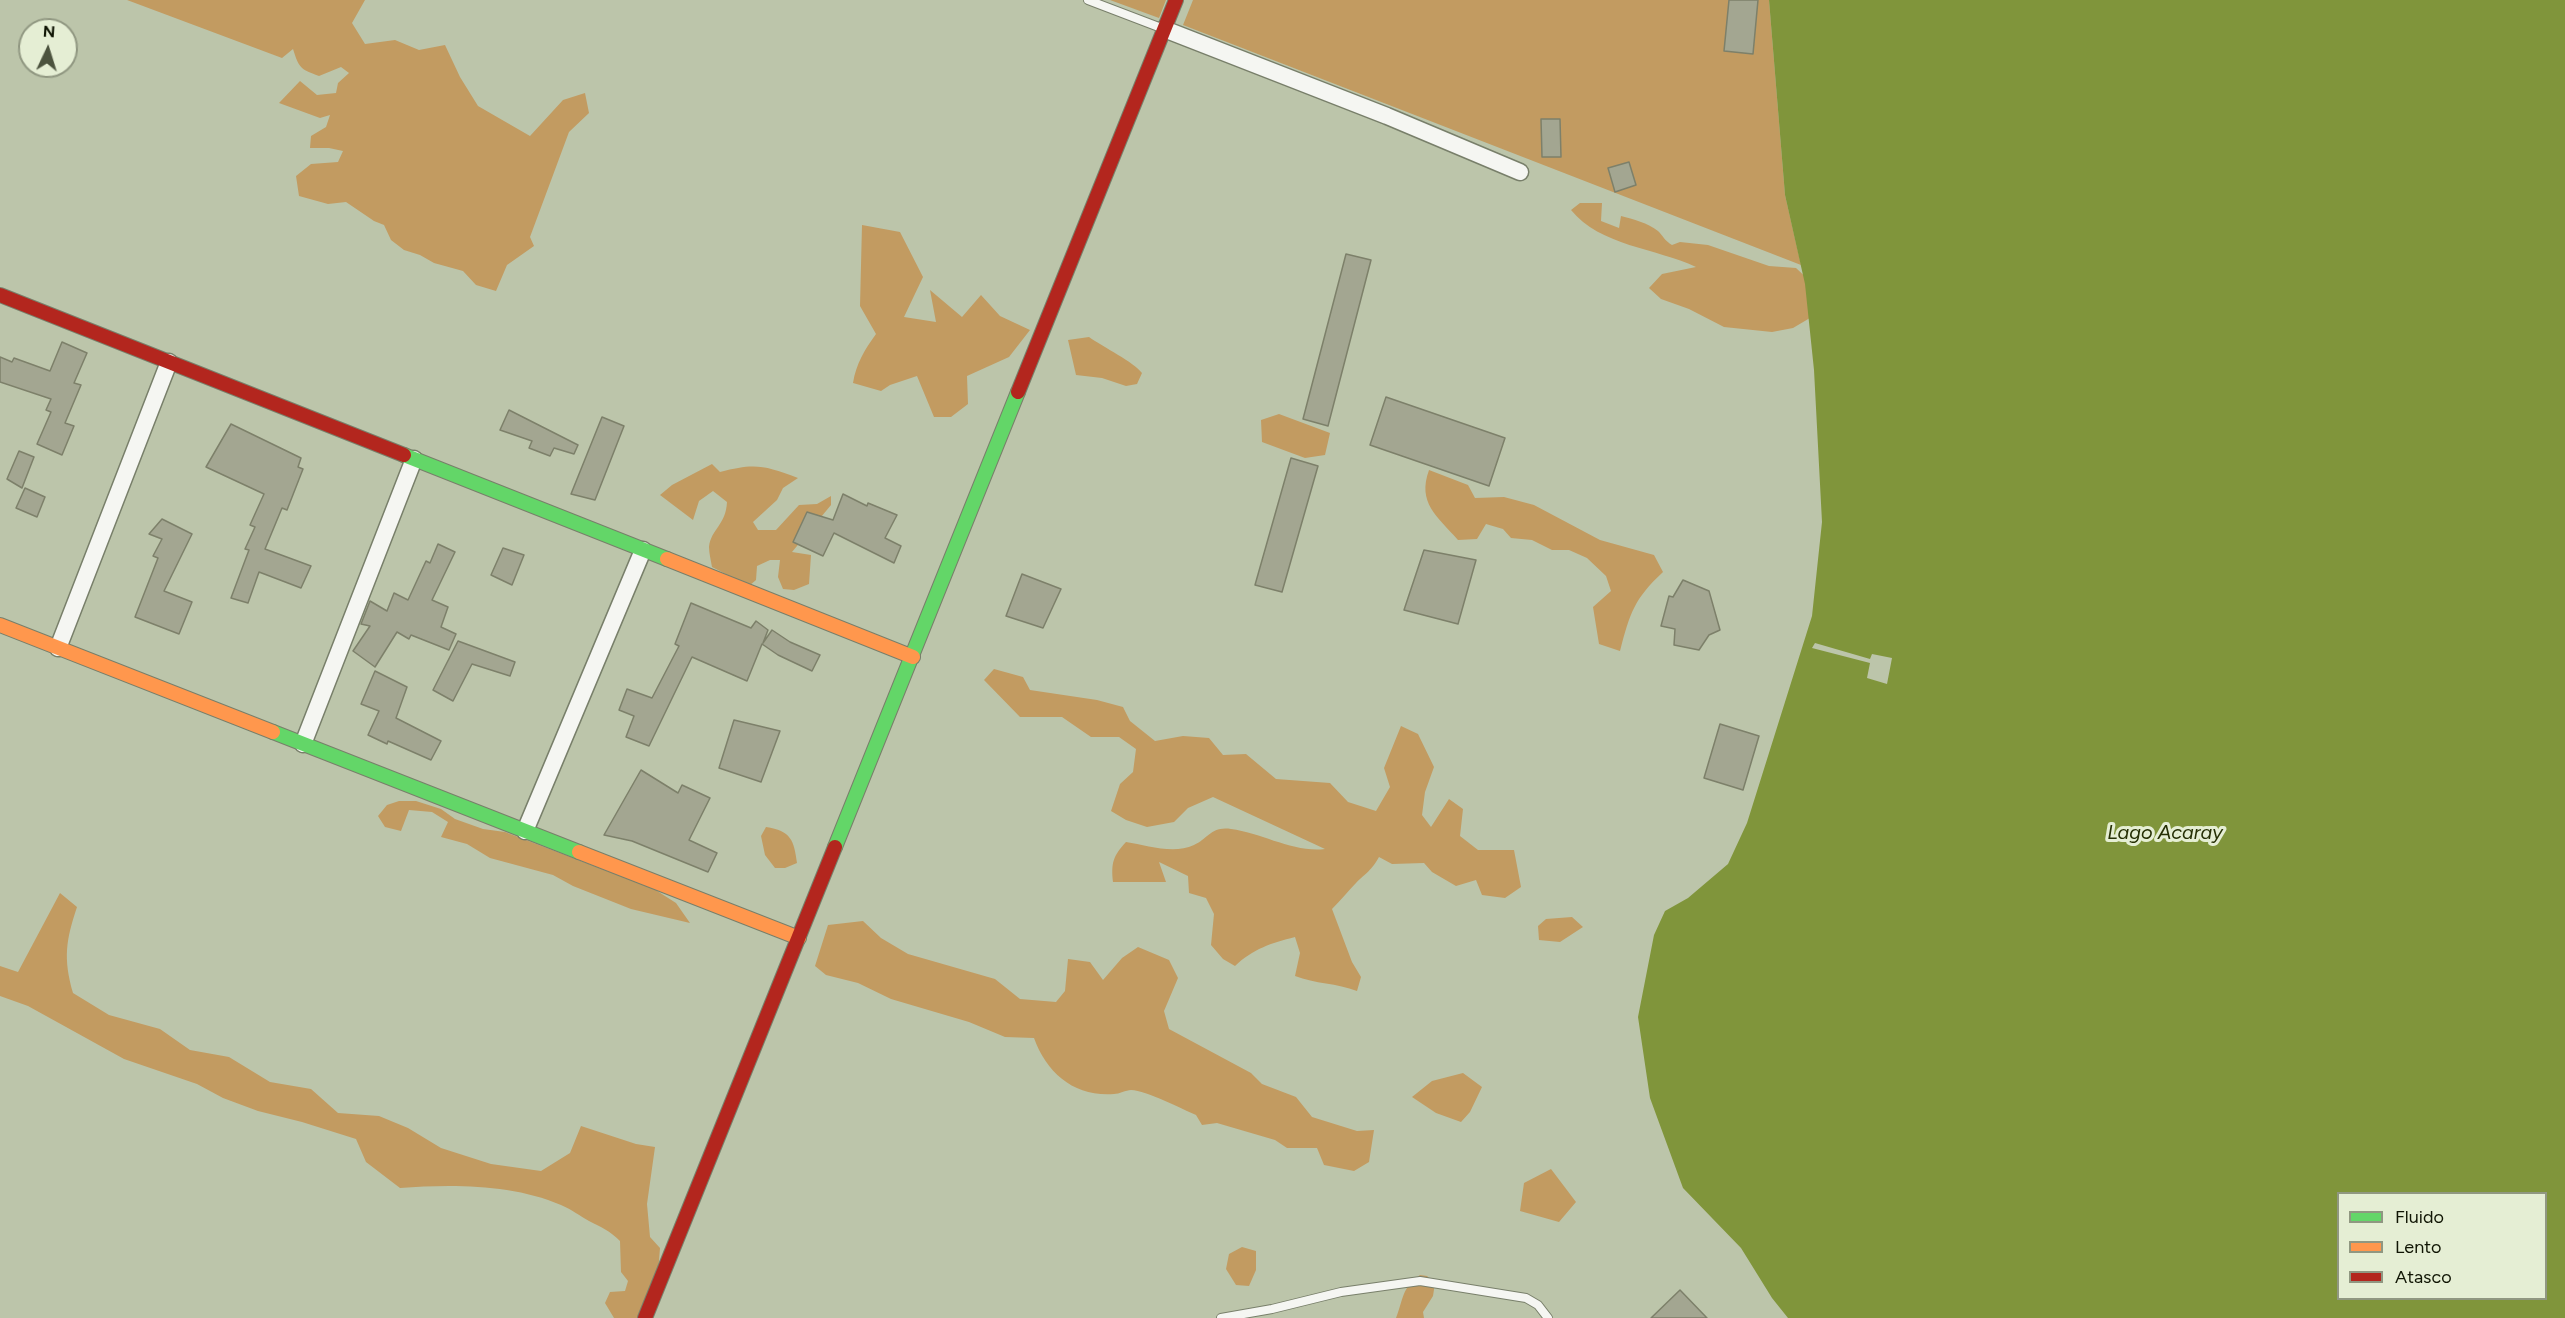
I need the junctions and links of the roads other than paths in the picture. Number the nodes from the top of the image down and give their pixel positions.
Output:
1 (1088, 0) edge
2 (1176, 0) edge
3 (1164, 29) junction
4 (1520, 172) dead end
5 (0, 295) edge
6 (169, 362) junction
7 (414, 459) junction
8 (643, 550) junction
9 (0, 625) edge
10 (58, 648) junction
11 (913, 657) junction
12 (303, 744) junction
13 (525, 831) junction
14 (799, 938) junction
15 (1272, 1309) junction
16 (645, 1318) edge
17 (1221, 1318) edge
18 (1264, 1318) edge
19 (1548, 1318) edge

1 - 3 lane
2 - 3 street
3 - 4 street
3 - 11 street
5 - 6 street
6 - 7 street
6 - 10 street
7 - 8 street
7 - 12 street
8 - 11 street
8 - 13 street
9 - 10 street
10 - 12 street
11 - 14 street
12 - 13 street
13 - 14 street
14 - 16 street
15 - 17 lane
15 - 18 lane
15 - 19 lane

